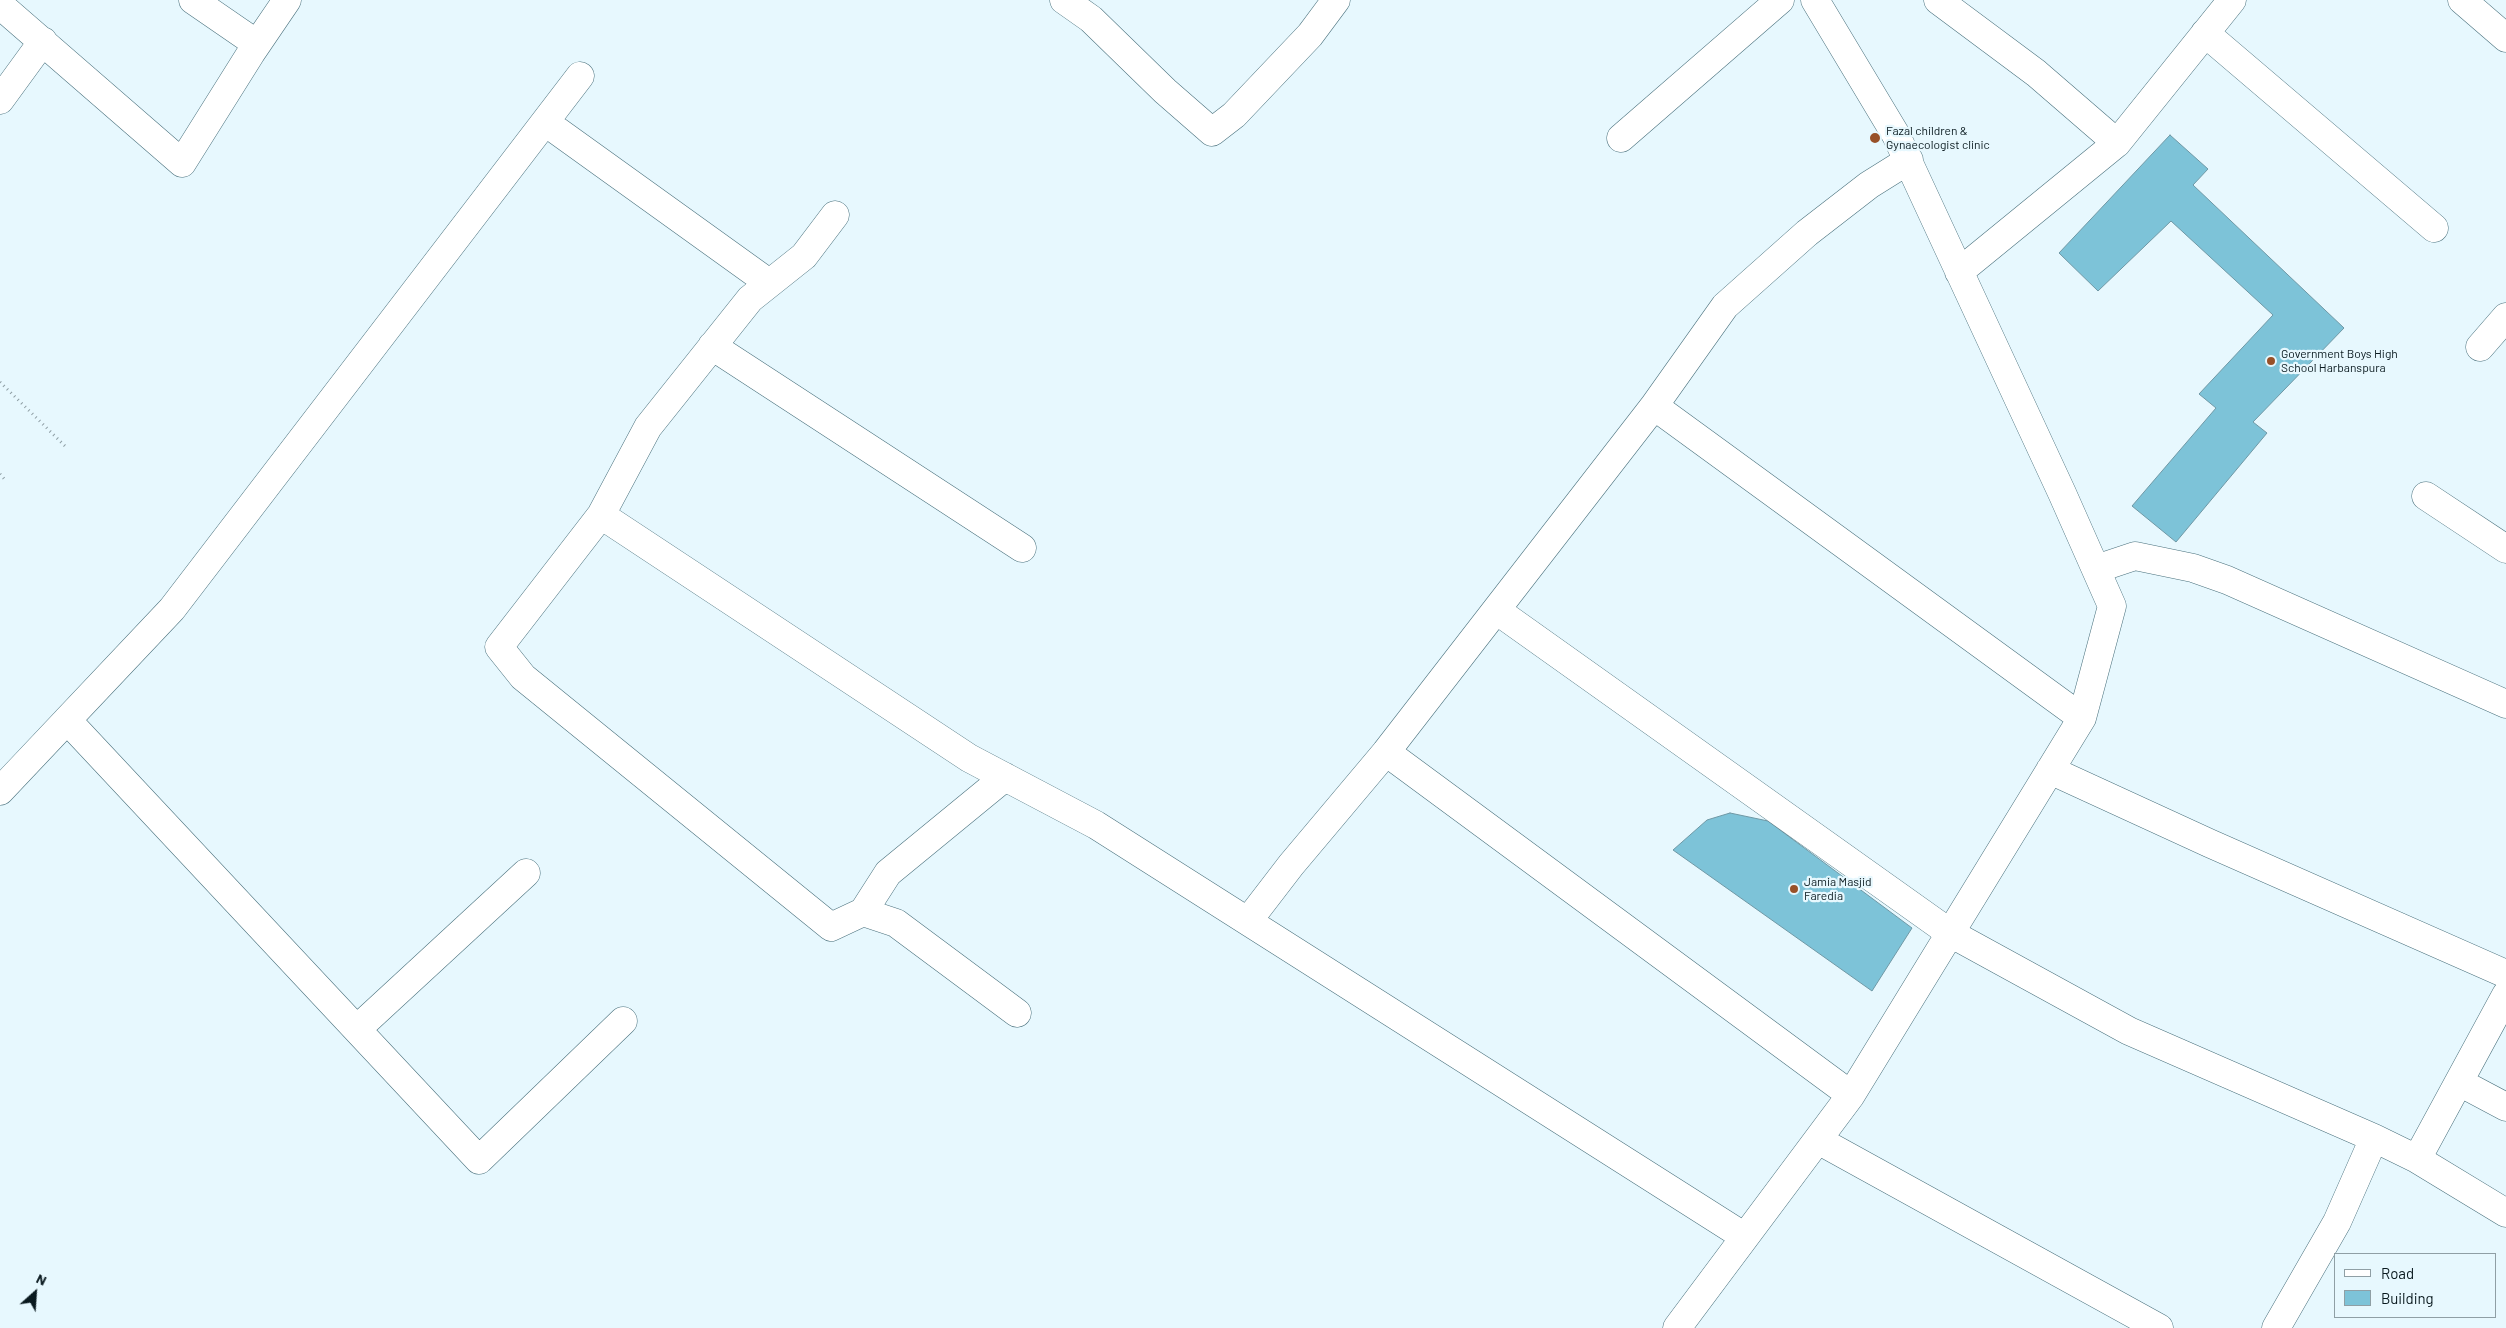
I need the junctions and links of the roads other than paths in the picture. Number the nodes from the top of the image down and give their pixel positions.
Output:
1 (193, 0) edge
2 (288, 0) edge
3 (1064, 0) edge
4 (1336, 0) edge
5 (1780, 0) edge
6 (1815, 0) edge
7 (1938, 0) edge
8 (2232, 0) edge
9 (2462, 0) edge
10 (0, 5) edge
11 (2205, 33) junction
12 (2506, 38) edge
13 (42, 41) junction
14 (256, 44) junction
15 (580, 76) dead end
16 (0, 100) edge
17 (545, 122) junction
18 (1621, 138) dead end
19 (2117, 143) junction
20 (1909, 160) junction
21 (835, 214) dead end
22 (2434, 228) dead end
23 (1960, 272) junction
24 (769, 283) junction
25 (2506, 317) edge
26 (712, 346) junction
27 (2480, 347) dead end
28 (1654, 406) junction
29 (2426, 496) dead end
30 (601, 515) junction
31 (1022, 548) dead end
32 (2506, 549) edge
33 (2096, 569) junction
34 (1496, 610) junction
35 (2506, 704) edge
36 (2082, 718) junction
37 (67, 720) junction
38 (1386, 752) junction
39 (2050, 770) junction
40 (1005, 777) junction
41 (0, 791) edge
42 (526, 873) dead end
43 (863, 912) junction
44 (1248, 921) junction
45 (1950, 934) junction
46 (2506, 974) edge
47 (2506, 995) edge
48 (1017, 1013) dead end
49 (623, 1021) dead end
50 (357, 1029) junction
51 (2459, 1082) junction
52 (1851, 1095) junction
53 (2506, 1107) edge
54 (2374, 1138) junction
55 (1818, 1140) junction
56 (2417, 1159) junction
57 (2506, 1213) edge
58 (1745, 1237) junction
59 (1677, 1328) edge
60 (2159, 1328) edge
61 (2276, 1328) edge

1 - 14 street
2 - 14 street
3 - 4 street
5 - 18 street
6 - 20 street
7 - 19 street
8 - 11 street
9 - 12 street
10 - 13 street
11 - 19 street
11 - 22 street
13 - 14 street
13 - 16 street
15 - 17 street
17 - 24 street
17 - 37 street
19 - 23 street
20 - 23 street
20 - 28 street
21 - 24 street
23 - 33 street
24 - 26 street
25 - 27 street
26 - 30 street
26 - 31 street
28 - 34 street
28 - 36 street
29 - 32 street
30 - 40 street
30 - 43 street
33 - 35 street
33 - 36 street
34 - 38 street
34 - 45 street
36 - 39 street
37 - 41 street
37 - 50 street
38 - 44 street
38 - 52 street
39 - 45 street
39 - 46 street
40 - 43 street
40 - 44 street
42 - 50 street
43 - 48 street
44 - 58 street
45 - 52 street
45 - 54 street
47 - 51 street
49 - 50 street
51 - 53 street
51 - 56 street
52 - 55 street
54 - 56 street
54 - 61 street
55 - 58 street
55 - 60 street
56 - 57 street
58 - 59 street

